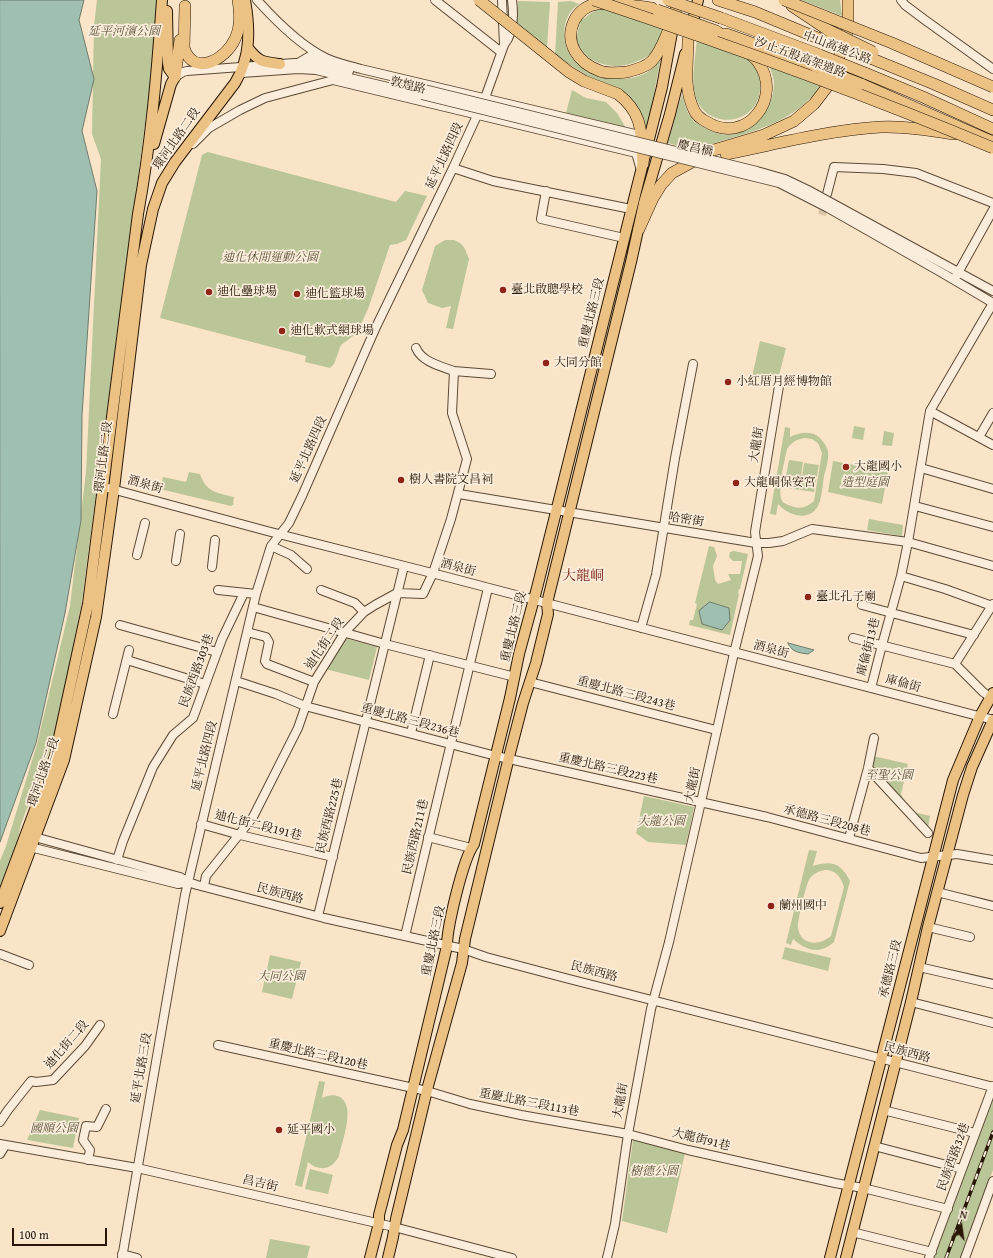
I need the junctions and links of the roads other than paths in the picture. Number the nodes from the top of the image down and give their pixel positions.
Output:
1 (162, 0) edge
2 (167, 0) edge
3 (238, 0) edge
4 (245, 0) edge
5 (257, 0) edge
6 (434, 0) edge
7 (479, 0) edge
8 (502, 0) edge
9 (512, 0) edge
10 (594, 0) edge
11 (632, 0) edge
12 (668, 0) edge
13 (680, 0) edge
14 (698, 0) edge
15 (718, 0) edge
16 (728, 0) edge
17 (785, 0) edge
18 (848, 0) edge
19 (901, 0) edge
20 (185, 3) edge
21 (654, 9) junction
22 (755, 12) junction
23 (716, 31) junction
24 (827, 35) junction
25 (688, 40) junction
26 (248, 48) junction
27 (502, 48) junction
28 (280, 64) junction
29 (342, 64) junction
30 (298, 66) junction
31 (993, 69) edge
32 (242, 70) junction
33 (175, 77) junction
34 (333, 80) junction
35 (993, 87) edge
36 (485, 98) junction
37 (993, 110) edge
38 (477, 115) junction
39 (993, 129) edge
40 (635, 134) dead end
41 (993, 143) edge
42 (993, 148) edge
43 (700, 158) junction
44 (175, 162) junction
45 (642, 167) junction
46 (453, 168) junction
47 (146, 171) junction
48 (546, 191) junction
49 (827, 194) tunnel mouth
50 (993, 203) edge
51 (631, 209) junction
52 (993, 210) edge
53 (639, 229) junction
54 (624, 238) junction
55 (945, 270) junction
56 (959, 272) junction
57 (954, 280) junction
58 (993, 291) edge
59 (993, 303) edge
60 (416, 348) dead end
61 (693, 364) dead end
62 (454, 371) junction
63 (491, 374) dead end
64 (779, 386) dead end
65 (930, 411) junction
66 (993, 413) edge
67 (979, 437) junction
68 (993, 445) edge
69 (921, 468) junction
70 (108, 488) junction
71 (993, 489) edge
72 (459, 494) junction
73 (915, 506) junction
74 (556, 511) junction
75 (569, 513) junction
76 (145, 523) dead end
77 (993, 526) edge
78 (664, 528) junction
79 (180, 534) dead end
80 (281, 535) junction
81 (215, 540) dead end
82 (908, 542) junction
83 (756, 543) junction
84 (271, 546) junction
85 (137, 555) dead end
86 (176, 561) dead end
87 (404, 566) junction
88 (993, 566) edge
89 (212, 567) dead end
90 (307, 569) dead end
91 (433, 574) junction
92 (901, 576) junction
93 (488, 588) junction
94 (218, 590) dead end
95 (320, 590) dead end
96 (244, 593) junction
97 (397, 593) junction
98 (256, 594) junction
99 (534, 600) junction
100 (547, 603) junction
101 (862, 605) dead end
102 (992, 605) edge
103 (253, 607) junction
104 (364, 612) junction
105 (891, 612) junction
106 (120, 625) dead end
107 (641, 628) junction
108 (247, 632) junction
109 (345, 632) junction
110 (974, 635) junction
111 (853, 638) dead end
112 (385, 644) junction
113 (882, 645) junction
114 (129, 650) dead end
115 (217, 652) junction
116 (734, 653) junction
117 (430, 655) junction
118 (127, 660) junction
119 (955, 664) junction
120 (470, 665) junction
121 (806, 671) joint
122 (515, 677) junction
123 (236, 681) junction
124 (314, 682) junction
125 (530, 682) junction
126 (205, 684) junction
127 (871, 688) junction
128 (992, 695) edge
129 (305, 706) junction
130 (113, 714) dead end
131 (980, 716) junction
132 (993, 720) edge
133 (366, 722) junction
134 (716, 730) junction
135 (410, 734) junction
136 (874, 738) dead end
137 (450, 744) junction
138 (496, 756) junction
139 (509, 759) junction
140 (868, 768) junction
141 (701, 802) junction
142 (201, 824) junction
143 (928, 833) dead end
144 (240, 835) junction
145 (428, 837) junction
146 (849, 838) junction
147 (31, 840) junction
148 (471, 848) junction
149 (947, 854) junction
150 (333, 857) junction
151 (932, 857) junction
152 (117, 860) junction
153 (993, 860) edge
154 (188, 882) junction
155 (204, 886) junction
156 (937, 892) junction
157 (0, 903) edge
158 (993, 906) edge
159 (318, 916) junction
160 (928, 927) junction
161 (0, 932) edge
162 (405, 936) junction
163 (970, 937) dead end
164 (447, 946) junction
165 (463, 949) junction
166 (0, 954) edge
167 (29, 965) dead end
168 (919, 967) junction
169 (993, 984) edge
170 (653, 1000) junction
171 (910, 1002) junction
172 (993, 1023) edge
173 (100, 1025) dead end
174 (218, 1044) dead end
175 (881, 1059) junction
176 (895, 1063) junction
177 (993, 1087) edge
178 (413, 1089) junction
179 (427, 1092) junction
180 (106, 1109) dead end
181 (883, 1110) junction
182 (0, 1122) edge
183 (628, 1134) junction
184 (975, 1134) junction
185 (2, 1145) edge
186 (874, 1146) junction
187 (0, 1154) edge
188 (88, 1160) junction
189 (137, 1168) junction
190 (962, 1169) junction
191 (993, 1181) edge
192 (849, 1186) junction
193 (863, 1188) junction
194 (948, 1209) junction
195 (379, 1223) junction
196 (394, 1227) junction
197 (852, 1232) junction
198 (931, 1255) edge
199 (122, 1256) edge
200 (137, 1258) edge
201 (370, 1258) edge
202 (388, 1258) edge
203 (512, 1258) edge
204 (607, 1258) edge
205 (830, 1258) edge
206 (846, 1258) edge
207 (965, 1258) edge

1 - 47 main road, 環河北路二段
2 - 33 main road
3 - 20 highway
4 - 26 main road, 環河北路二段
5 - 29 street, 敦煌路
6 - 27 street
7 - 45 highway, bridge
8 - 27 street, 延平北路四段
9 - 27 street, 延平北路四段
10 - 42 highway, 汐止五股高架道路, bridge
11 - 21 highway
12 - 39 highway, 中山高速公路, bridge
13 - 21 highway
13 - 45 main road, 重慶北路三段
14 - 25 main road
15 - 22 highway, 中山高速公路
16 - 22 highway
17 - 24 highway
17 - 35 highway, bridge
18 - 43 highway
19 - 31 street
20 - 33 highway
21 - 23 highway, bridge
22 - 24 highway, 中山高速公路
23 - 25 highway
23 - 41 highway, bridge
24 - 37 highway, 中山高速公路, bridge
25 - 53 main road
26 - 28 main road
26 - 32 main road, 環河北路二段
27 - 36 street, 延平北路四段
28 - 30 street
28 - 32 street
29 - 30 street
29 - 36 street, 敦煌路
30 - 32 street
30 - 34 street
30 - 55 street, 慶昌橋, bridge
32 - 33 street
32 - 44 main road, 環河北路二段
33 - 47 main road
34 - 38 street, 敦煌路
34 - 44 street, 敦煌路
36 - 38 street, 延平北路四段
36 - 40 street, 敦煌路
38 - 45 street, 敦煌路
38 - 46 street, 延平北路四段
41 - 43 highway
43 - 53 highway
44 - 70 main road, 環河北路二段
45 - 51 main road, 重慶北路三段
46 - 48 street
46 - 80 street, 延平北路四段
47 - 70 main road, 環河北路二段
48 - 51 street
48 - 54 street
49 - 50 street
51 - 54 main road, 重慶北路三段
52 - 56 street
53 - 75 main road
54 - 74 main road, 重慶北路三段
55 - 56 street
55 - 57 street
56 - 57 street
56 - 58 street
57 - 59 street
59 - 65 street
60 - 62 street
61 - 78 street
62 - 63 street
62 - 72 street
64 - 83 street, 大龍街
65 - 67 street
65 - 69 street, 庫倫街13巷
66 - 67 street
67 - 68 street
69 - 71 street
69 - 73 street, 庫倫街13巷
70 - 80 street, 酒泉街
70 - 147 main road, 環河北路二段
72 - 74 street, 哈密街
72 - 91 street
73 - 77 street
73 - 82 street, 庫倫街13巷
74 - 75 street, 哈密街
74 - 99 main road, 重慶北路三段
75 - 78 street, 哈密街
75 - 100 main road
76 - 85 street
78 - 83 street, 哈密街
78 - 107 street
79 - 86 street
80 - 84 street, 延平北路四段
80 - 87 street, 酒泉街
81 - 89 street
82 - 83 street, 哈密街
82 - 88 street, 哈密街
82 - 92 street, 庫倫街13巷
83 - 116 street, 大龍街
84 - 90 street
84 - 98 street, 延平北路四段
87 - 91 street, 酒泉街
87 - 97 street, 民族西路225巷
91 - 93 street, 酒泉街
91 - 97 street
92 - 102 street
92 - 105 street, 庫倫街13巷
93 - 99 street, 酒泉街
93 - 120 street, 民族西路211巷
94 - 96 street
95 - 104 street
96 - 98 street
96 - 115 street, 民族西路303巷
97 - 104 street, 迪化街二段
97 - 112 street, 民族西路225巷
98 - 103 street, 延平北路四段
99 - 100 street, 酒泉街
99 - 122 main road, 重慶北路三段
100 - 107 street, 酒泉街
100 - 125 main road
101 - 105 street
102 - 110 street
103 - 108 street, 延平北路四段
103 - 109 street
104 - 109 street, 迪化街二段
105 - 110 street
105 - 113 street, 庫倫街13巷
106 - 115 street
107 - 116 street, 酒泉街
108 - 123 street, 延平北路四段
108 - 124 street
109 - 112 street
109 - 124 street, 迪化街二段
110 - 119 street
111 - 113 street
112 - 117 street
112 - 133 street, 民族西路225巷
113 - 119 street
113 - 127 street, 庫倫街13巷
114 - 118 street
115 - 126 street, 民族西路303巷
116 - 121 street, 酒泉街
116 - 134 street, 大龍街
117 - 120 street
117 - 135 street
118 - 126 street
118 - 130 street
119 - 128 street
120 - 122 street
120 - 137 street, 民族西路211巷
121 - 127 street, 庫倫街
122 - 138 main road, 重慶北路三段
123 - 129 street, 重慶北路三段236巷
123 - 142 street, 延平北路四段
124 - 129 street, 迪化街二段
125 - 134 street, 重慶北路三段243巷
125 - 139 main road
126 - 152 street, 民族西路303巷
127 - 131 street, 庫倫街
128 - 131 main road, 承德路三段
129 - 133 street, 重慶北路三段236巷
129 - 144 street, 迪化街二段
131 - 132 street, 庫倫街
131 - 151 main road, 承德路三段
132 - 149 main road
133 - 135 street, 重慶北路三段236巷
133 - 150 street, 民族西路225巷
134 - 141 street, 大龍街
135 - 137 street, 重慶北路三段236巷
136 - 140 street
137 - 138 street, 重慶北路三段236巷
137 - 145 street, 民族西路211巷
138 - 139 street, 重慶北路三段236巷
138 - 148 main road, 重慶北路三段
139 - 141 street, 重慶北路三段223巷
139 - 165 main road
140 - 143 street
140 - 146 street
141 - 146 street, 承德路三段208巷
141 - 170 street, 大龍街
142 - 144 street, 迪化街二段191巷
142 - 154 street, 延平北路四段
144 - 150 street, 迪化街二段191巷
144 - 155 street, 迪化街二段
145 - 148 street
145 - 162 street, 民族西路211巷
146 - 151 street, 承德路三段208巷
147 - 152 street, 民族西路
147 - 154 street, 民族西路
147 - 157 main road, 環河北路二段
147 - 161 main road, 環河北路二段
148 - 164 main road, 重慶北路三段
149 - 151 street, 承德路三段208巷
149 - 153 street
149 - 156 main road
150 - 159 street, 民族西路225巷
151 - 175 main road, 承德路三段
152 - 154 street, 民族西路
154 - 155 street, 民族西路
154 - 189 street, 延平北路三段
155 - 159 street, 民族西路
156 - 158 street
156 - 160 main road
159 - 162 street, 民族西路
160 - 163 street
160 - 168 main road
162 - 164 street, 民族西路
164 - 165 street, 民族西路
164 - 178 main road, 重慶北路三段
165 - 170 street, 民族西路
165 - 179 main road
166 - 167 street
168 - 169 street
168 - 171 main road
170 - 175 street, 民族西路
170 - 183 street, 大龍街
171 - 172 street
171 - 176 main road
173 - 182 street, 迪化街二段
174 - 178 street, 重慶北路三段120巷
175 - 176 street, 民族西路
175 - 192 main road, 承德路三段
176 - 177 street, 民族西路
176 - 181 main road
177 - 184 street, 民族西路32巷
178 - 179 street, 重慶北路三段120巷
178 - 195 main road, 重慶北路三段
179 - 183 street, 重慶北路三段113巷
179 - 196 main road
180 - 188 street
181 - 184 street
181 - 186 main road
183 - 192 street, 大龍街91巷
183 - 204 street, 大龍街
184 - 190 street, 民族西路32巷
185 - 187 street
185 - 188 street, 昌吉街
186 - 190 street
186 - 193 main road
188 - 189 street, 昌吉街
189 - 195 street, 昌吉街
189 - 199 street, 延平北路三段
190 - 194 street, 民族西路32巷
191 - 207 street
192 - 193 street, 大龍街91巷
192 - 205 main road, 承德路三段
193 - 194 street, 大龍街91巷
193 - 197 main road
194 - 198 street, 民族西路32巷
195 - 196 street, 昌吉街
195 - 201 main road, 重慶北路三段
196 - 202 main road
196 - 203 street, 昌吉街
197 - 198 street
197 - 206 main road
199 - 200 street

